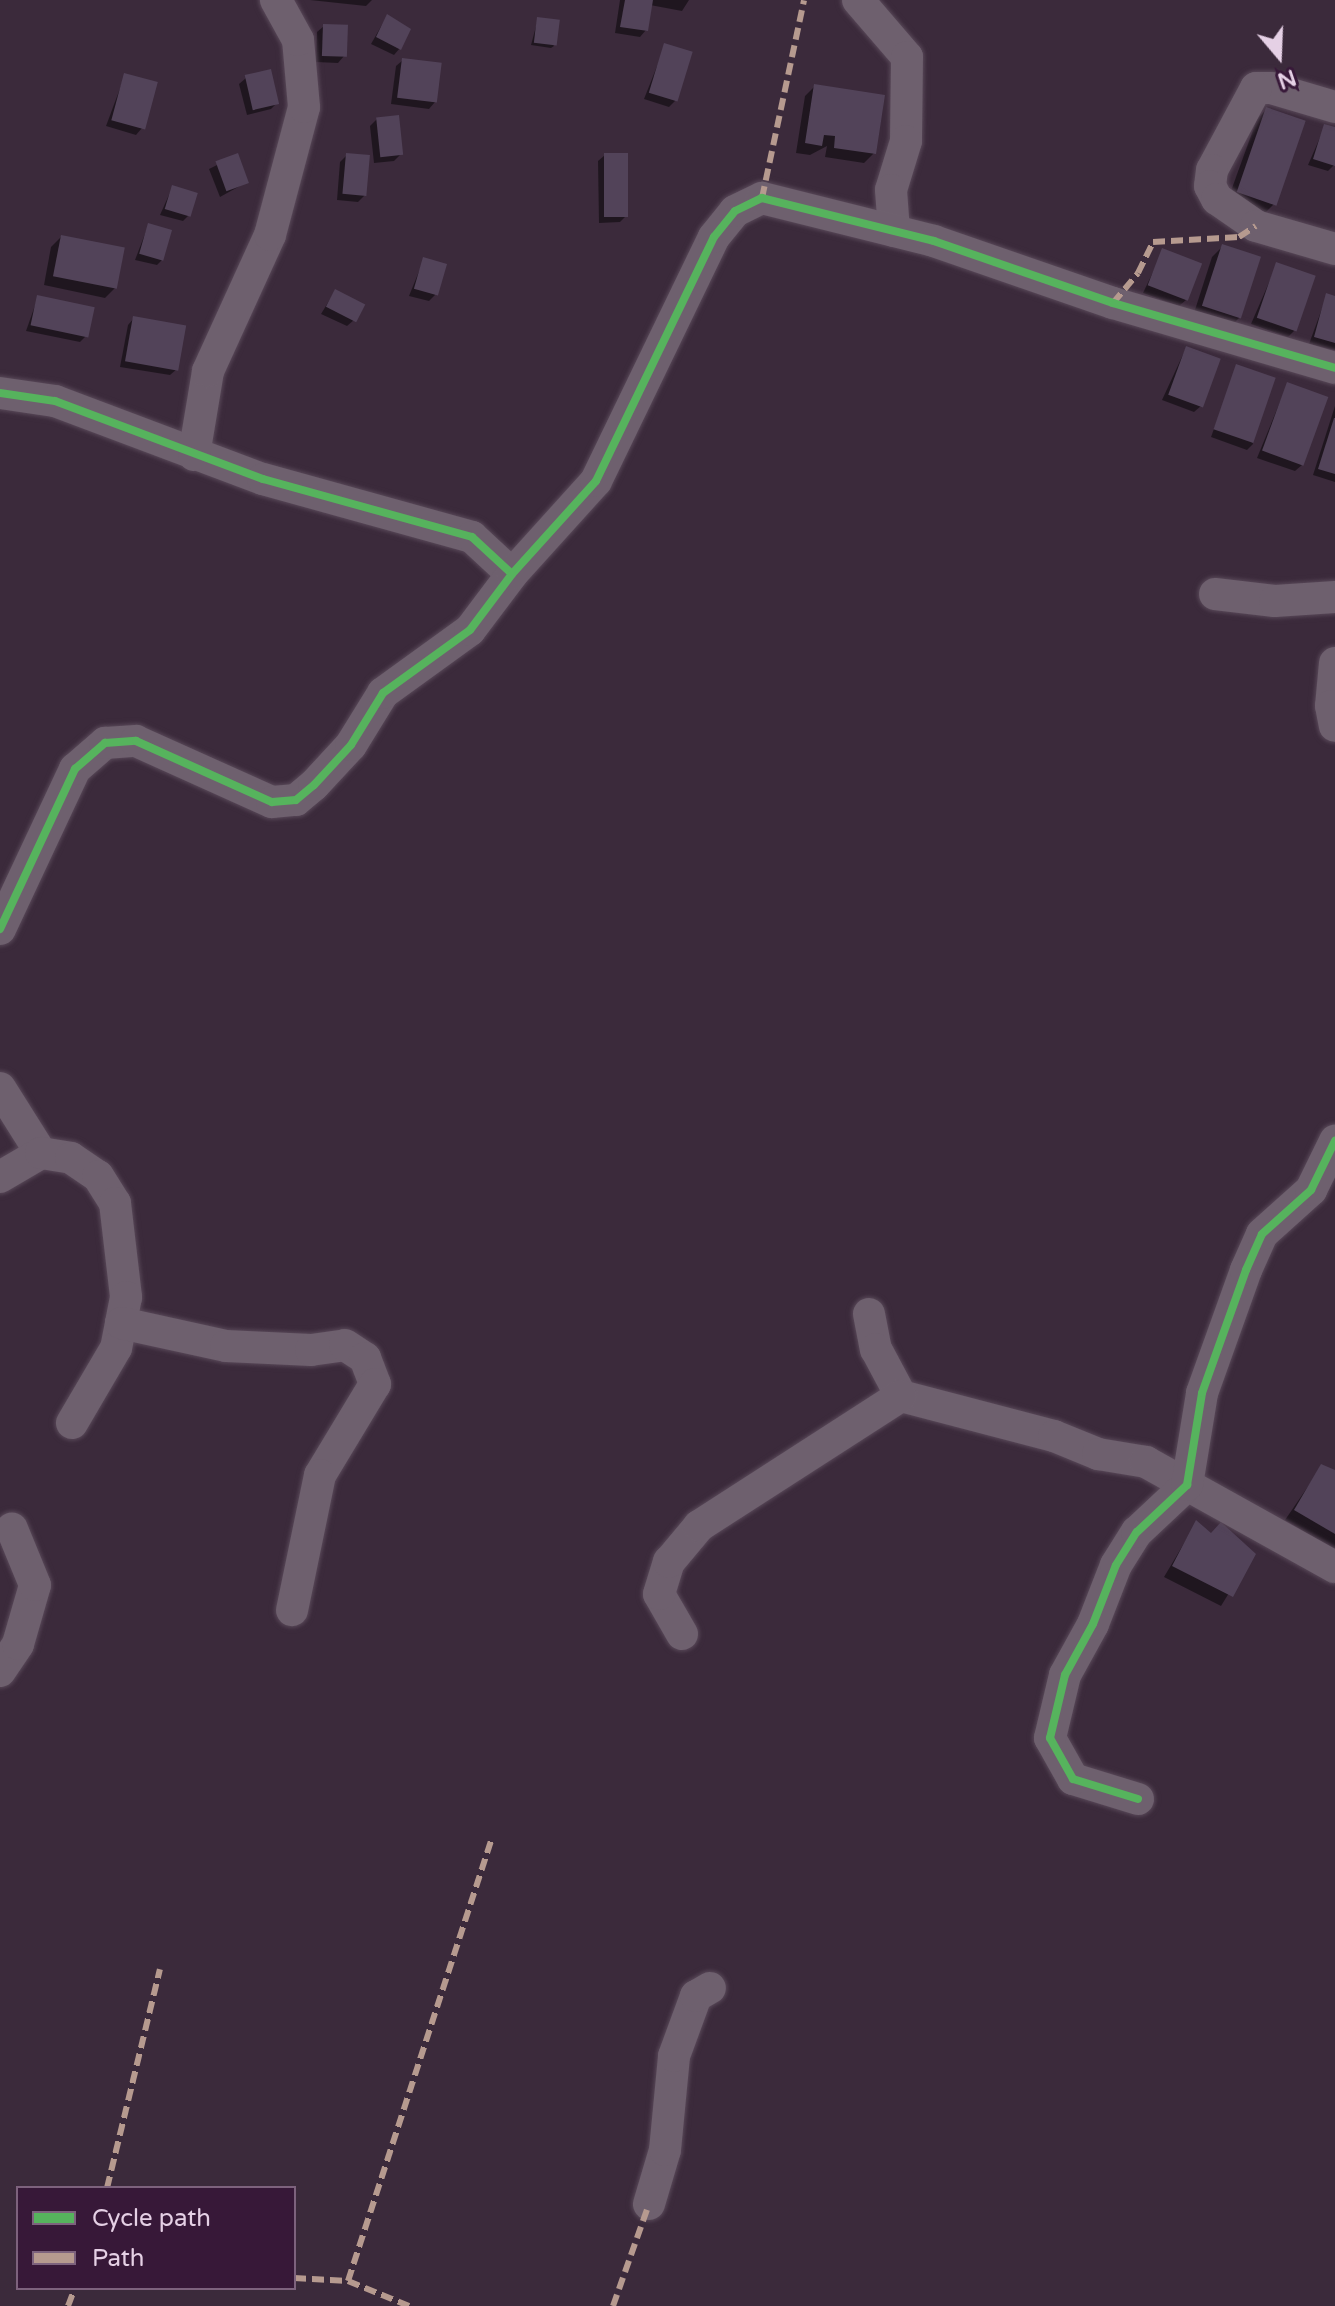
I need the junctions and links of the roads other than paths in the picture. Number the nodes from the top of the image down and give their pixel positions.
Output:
1 (276, 0) edge
2 (858, 0) edge
3 (1335, 107) edge
4 (894, 231) junction
5 (1335, 249) edge
6 (1335, 368) edge
7 (0, 393) edge
8 (194, 455) junction
9 (512, 574) junction
10 (1215, 594) dead end
11 (1335, 597) edge
12 (1335, 663) edge
13 (1335, 726) edge
14 (0, 929) edge
15 (0, 1088) edge
16 (1335, 1141) edge
17 (41, 1153) junction
18 (0, 1177) edge
19 (869, 1314) dead end
20 (121, 1323) junction
21 (901, 1396) junction
22 (72, 1423) dead end
23 (1187, 1485) junction
24 (12, 1529) dead end
25 (1335, 1567) edge
26 (292, 1610) dead end
27 (682, 1634) dead end
28 (0, 1671) edge
29 (1138, 1799) dead end
30 (710, 1988) dead end
31 (649, 2204) dead end

1 - 8 street
2 - 4 street
3 - 5 street
4 - 6 street
4 - 9 street
7 - 8 street
8 - 9 street
9 - 14 street
10 - 11 street
12 - 13 street
15 - 17 street
16 - 23 street
17 - 18 street
17 - 20 street
19 - 21 street
20 - 22 street
20 - 26 street
21 - 23 street
21 - 27 street
23 - 25 street
23 - 29 street
24 - 28 street
30 - 31 street

